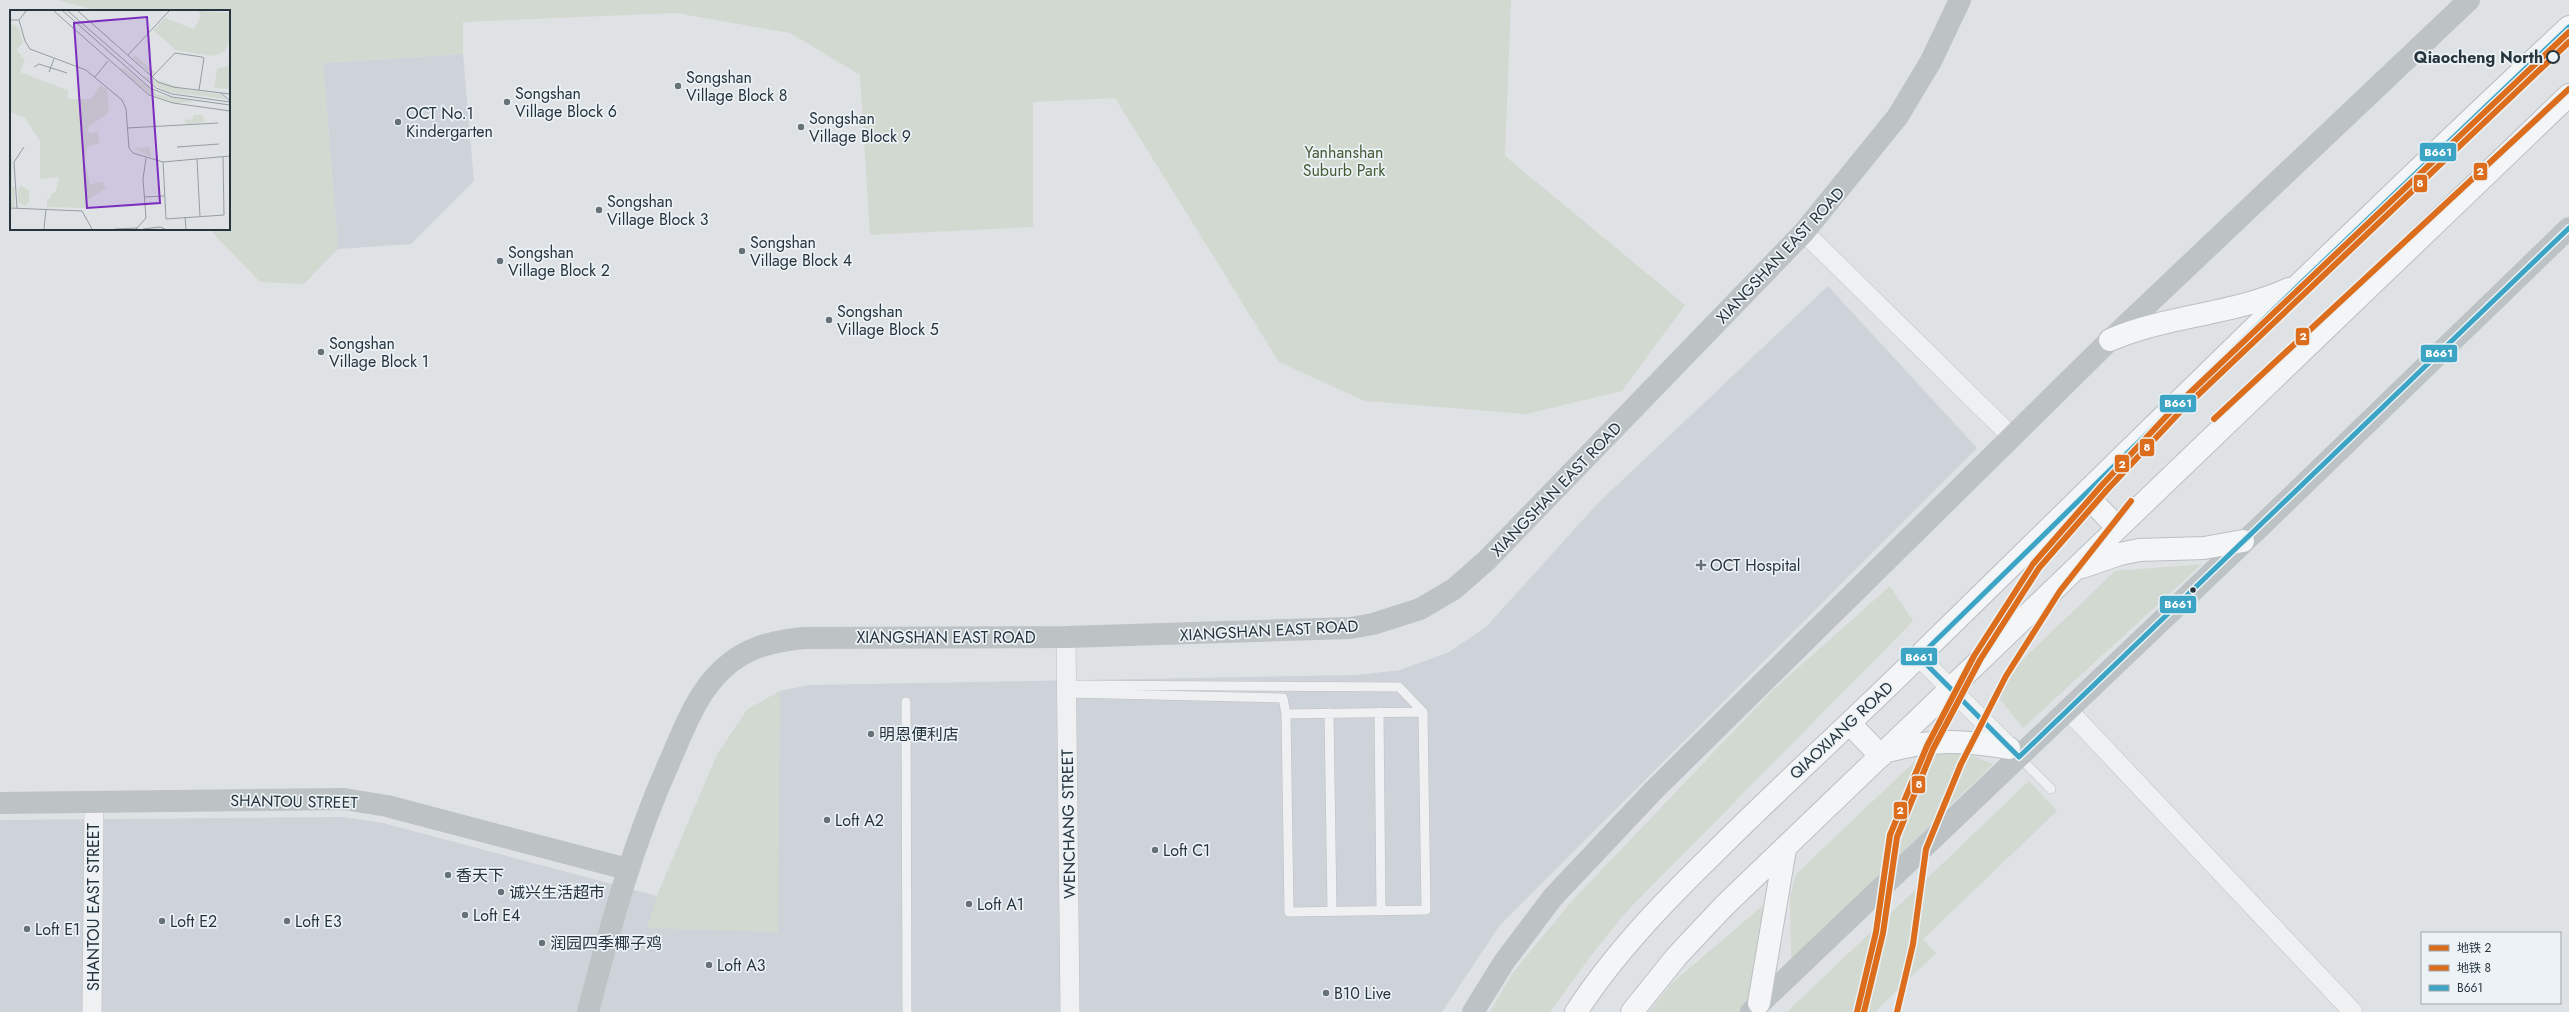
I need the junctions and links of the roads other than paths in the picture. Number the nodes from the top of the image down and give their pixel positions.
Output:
1 (1960, 0) edge
2 (2469, 0) edge
3 (2569, 28) edge
4 (2569, 95) edge
5 (2569, 228) edge
6 (1804, 232) junction
7 (2299, 285) junction
8 (2110, 340) junction
9 (2012, 437) junction
10 (2085, 494) junction
11 (2118, 528) junction
12 (2243, 541) junction
13 (2075, 569) junction
14 (1066, 637) junction
15 (1919, 657) junction
16 (1066, 689) junction
17 (1951, 689) junction
18 (906, 702) dead end
19 (2067, 709) junction
20 (1379, 712) junction
21 (1423, 712) junction
22 (1329, 713) junction
23 (1286, 714) junction
24 (1850, 724) junction
25 (2014, 752) junction
26 (1884, 753) junction
27 (2051, 789) dead end
28 (94, 802) junction
29 (0, 803) edge
30 (1785, 849) junction
31 (627, 869) junction
32 (1381, 910) junction
33 (1332, 911) junction
34 (1755, 1008) edge
35 (92, 1012) edge
36 (588, 1012) edge
37 (907, 1012) edge
38 (1070, 1012) edge
39 (1473, 1012) edge
40 (1576, 1012) edge
41 (1632, 1012) edge
42 (2353, 1012) edge

1 - 6 main road, XIANGSHAN EAST ROAD
2 - 8 main road
3 - 7 main road, QIAOXIANG ROAD
4 - 11 main road
5 - 12 main road
6 - 9 street
6 - 14 main road, XIANGSHAN EAST ROAD
7 - 8 main road
7 - 10 main road, QIAOXIANG ROAD
8 - 9 main road
9 - 39 main road
10 - 11 main road
10 - 15 main road, QIAOXIANG ROAD
11 - 13 main road
12 - 13 main road
12 - 19 main road
13 - 17 main road
14 - 16 street, WENCHANG STREET
14 - 31 main road, XIANGSHAN EAST ROAD
15 - 17 street
15 - 24 main road, QIAOXIANG ROAD
16 - 21 lane
16 - 23 lane
16 - 38 street, WENCHANG STREET
17 - 25 street
17 - 26 main road
18 - 37 lane
19 - 25 main road
19 - 42 street
20 - 21 lane
20 - 22 lane
20 - 32 lane
21 - 32 lane
22 - 23 lane
22 - 33 lane
23 - 33 lane
24 - 26 main road
24 - 40 main road, QIAOXIANG ROAD
25 - 26 main road
25 - 27 lane
25 - 34 main road
26 - 30 main road
28 - 29 main road, SHANTOU STREET
28 - 31 main road, SHANTOU STREET
28 - 35 street, SHANTOU EAST STREET
30 - 34 main road
30 - 41 main road
31 - 36 main road, XIANGSHAN EAST ROAD
32 - 33 lane

